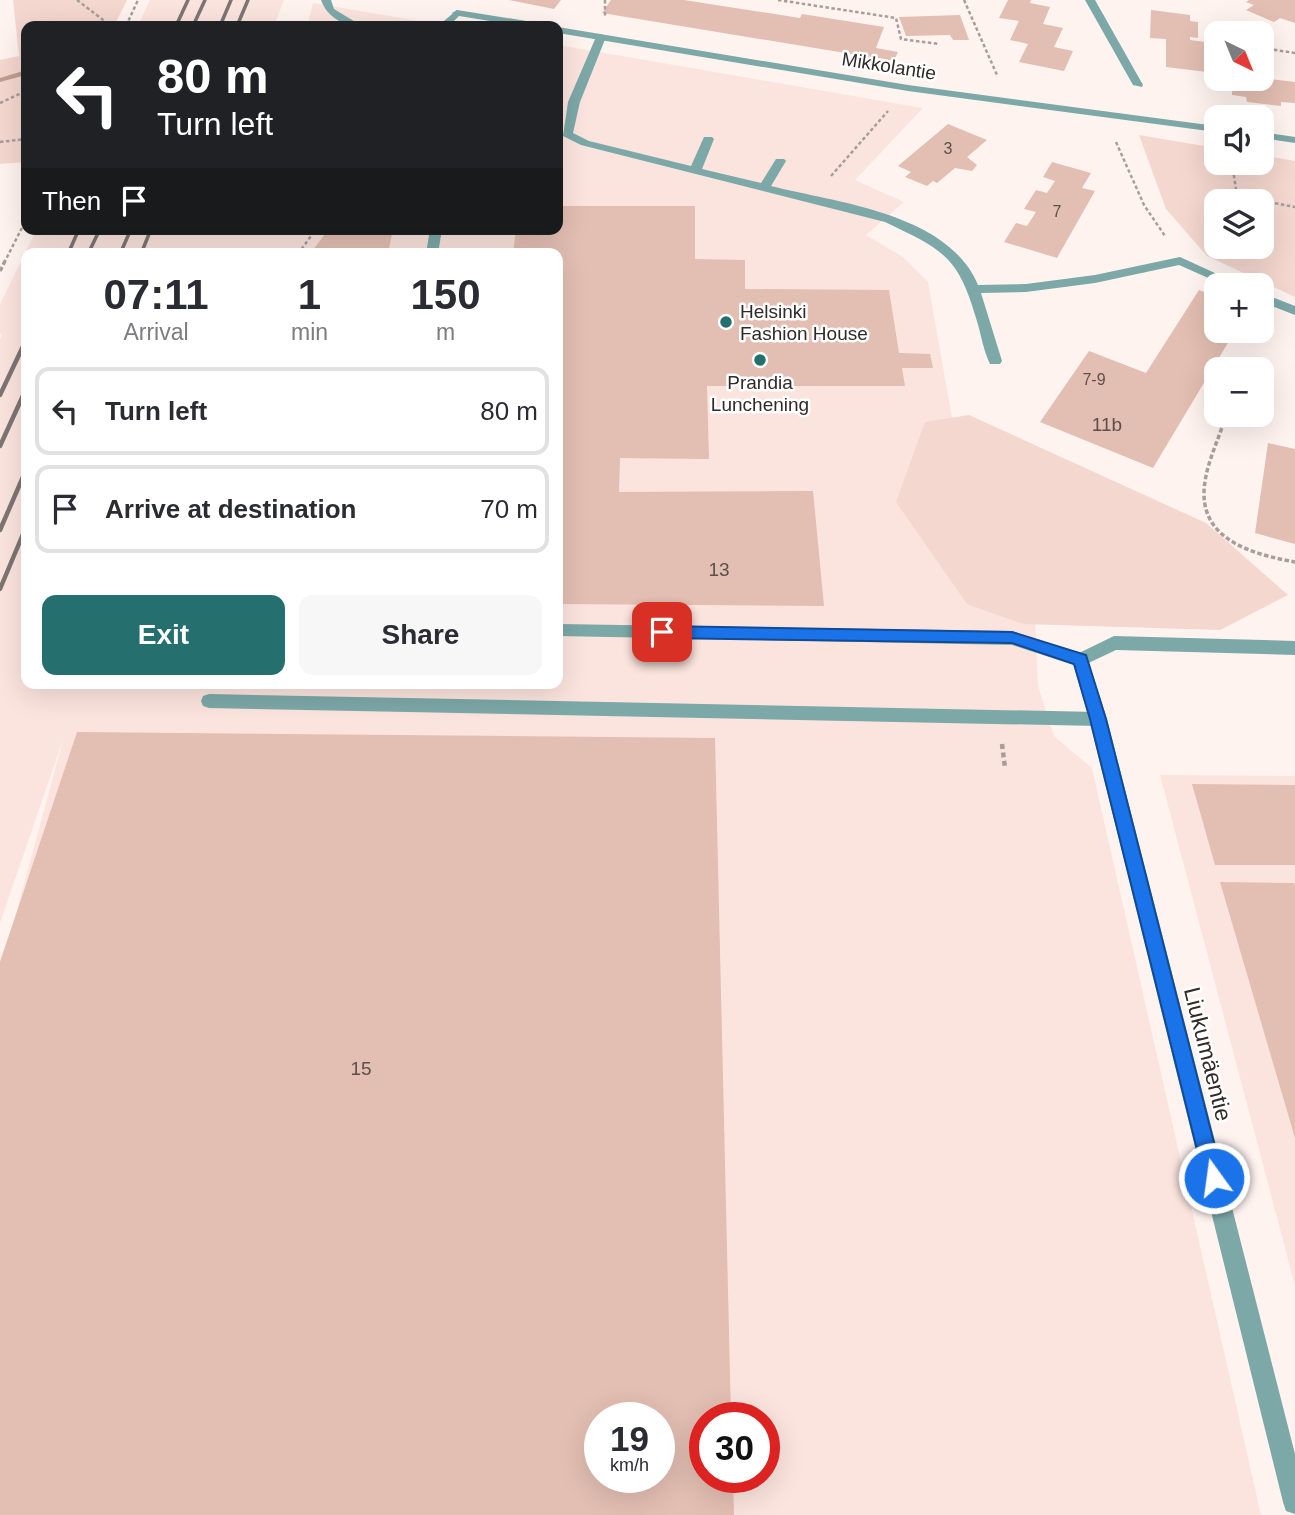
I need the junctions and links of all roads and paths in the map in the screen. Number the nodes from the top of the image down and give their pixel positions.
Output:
1 (77, 0) edge
2 (138, 0) edge
3 (326, 0) edge
4 (778, 0) edge
5 (964, 0) edge
6 (1090, 0) edge
7 (802, 2) edge
8 (104, 21) edge
9 (128, 21) edge
10 (347, 21) edge
11 (448, 21) edge
12 (507, 21) edge
13 (563, 31) edge
14 (601, 37) junction
15 (939, 44) dead end
16 (1274, 50) edge
17 (1295, 53) edge
18 (998, 76) dead end
19 (1138, 85) dead end
20 (908, 88) junction
21 (21, 93) edge
22 (563, 101) edge
23 (574, 102) junction
24 (0, 103) edge
25 (1110, 116) junction
26 (563, 123) edge
27 (1204, 128) edge
28 (1274, 136) edge
29 (709, 139) dead end
30 (1295, 139) edge
31 (21, 140) edge
32 (0, 142) edge
33 (780, 161) dead end
34 (695, 172) junction
35 (1234, 175) edge
36 (764, 189) junction
37 (810, 200) junction
38 (1295, 207) edge
39 (21, 230) edge
40 (1180, 261) junction
41 (0, 271) edge
42 (1208, 273) edge
43 (972, 289) junction
44 (1274, 302) edge
45 (1295, 311) edge
46 (995, 360) dead end
47 (1223, 427) edge
48 (1295, 562) edge
49 (563, 630) edge
50 (1295, 648) edge
51 (1080, 660) junction
52 (209, 701) dead end
53 (1098, 719) junction
54 (1295, 1502) edge

1 - 8 path
2 - 9 path
3 - 10 street
4 - 7 path
5 - 18 path
6 - 19 street
7 - 15 path
11 - 12 street
13 - 14 street, Mikkolantie
14 - 20 street, Mikkolantie
14 - 23 street
16 - 17 path
20 - 25 street, Mikkolantie
20 - 37 path
21 - 24 path
22 - 23 street
23 - 26 street
25 - 27 street, Mikkolantie
25 - 40 path
26 - 34 street
28 - 30 street
29 - 34 street
31 - 32 path
33 - 36 street
34 - 36 street
35 - 38 path
36 - 37 street
37 - 43 street
39 - 41 path
40 - 42 street
40 - 43 street
43 - 46 street
44 - 45 street
47 - 48 path
49 - 51 street
50 - 51 street
51 - 53 street, Liukumäentie
52 - 53 street
53 - 54 street, Liukumäentie

